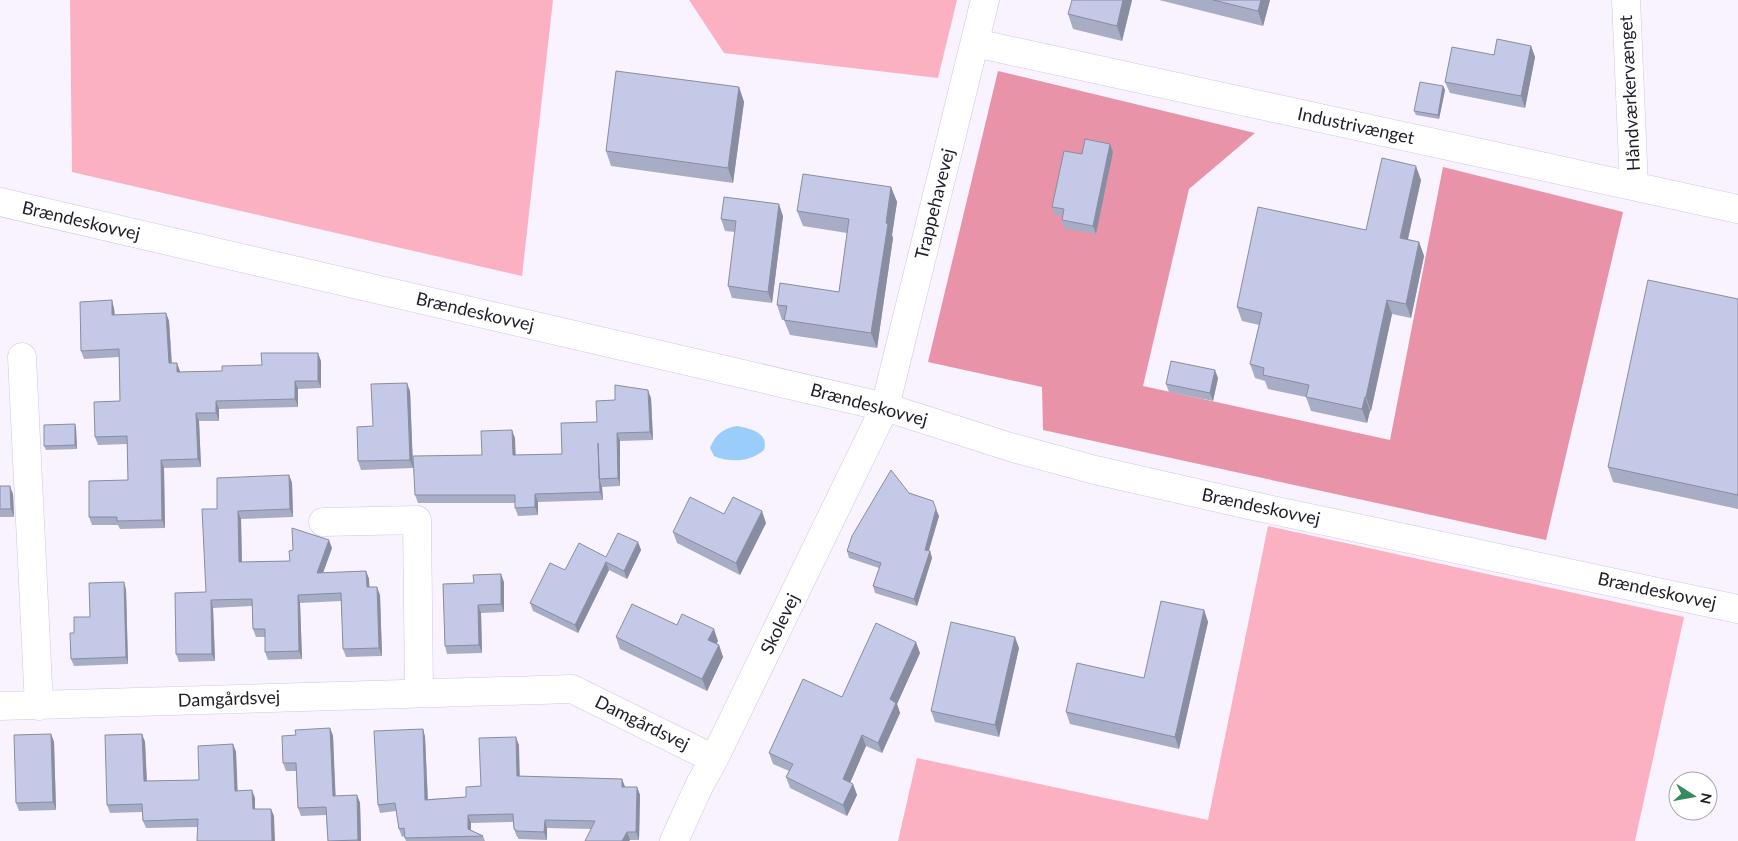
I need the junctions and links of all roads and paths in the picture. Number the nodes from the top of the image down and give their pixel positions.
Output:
1 (985, 0) edge
2 (1626, 0) edge
3 (975, 43) junction
4 (1634, 186) junction
5 (0, 202) edge
6 (1738, 209) edge
7 (22, 357) dead end
8 (885, 407) junction
9 (323, 522) dead end
10 (1738, 608) edge
11 (419, 693) junction
12 (0, 706) edge
13 (39, 706) junction
14 (714, 758) junction
15 (674, 841) edge

1 - 3 street, Trappehavevej
2 - 4 street, Håndværkervænget
3 - 4 street, Industrivænget
3 - 8 street, Trappehavevej
4 - 6 street, Industrivænget
5 - 8 street, Brændeskovvej
7 - 13 street
8 - 10 street, Brændeskovvej
8 - 14 street, Skolevej
9 - 11 street
11 - 13 street, Damgårdsvej
11 - 14 street, Damgårdsvej
12 - 13 street, Damgårdsvej
14 - 15 street, Skolevej

